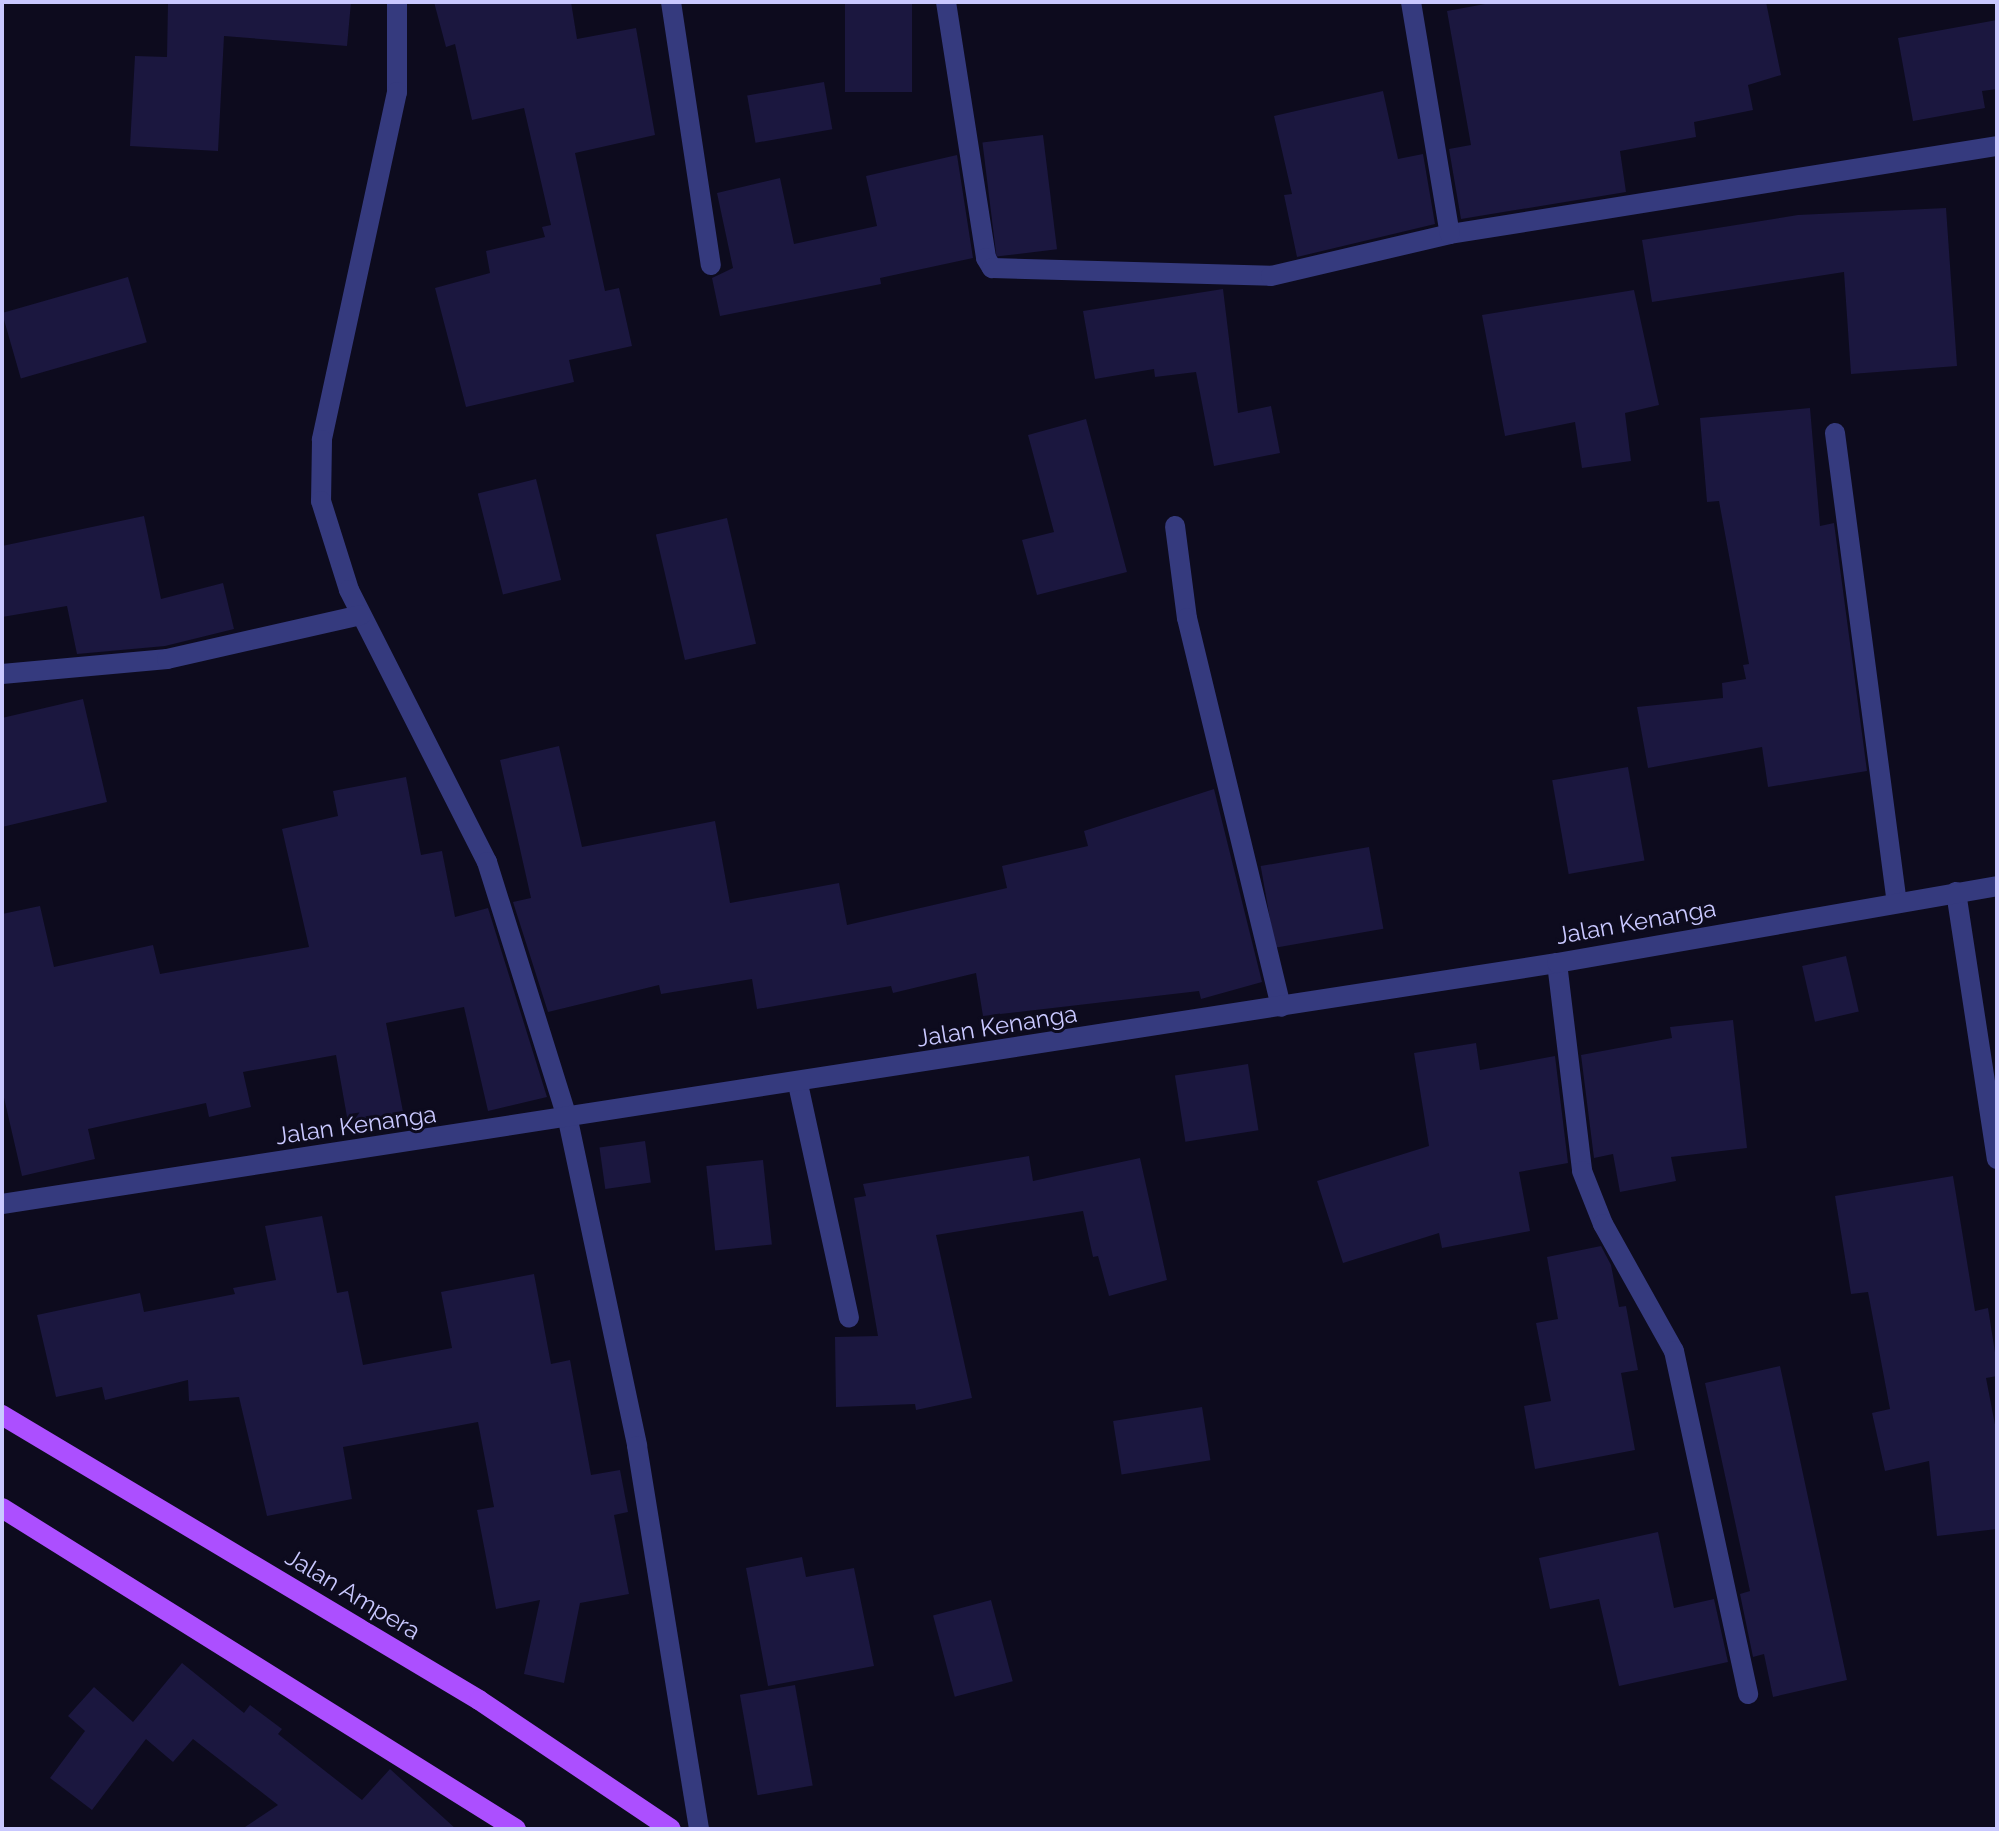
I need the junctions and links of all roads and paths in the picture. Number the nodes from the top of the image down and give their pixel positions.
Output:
1 (397, 2) edge
2 (671, 2) edge
3 (946, 2) edge
4 (1411, 2) edge
5 (1997, 146) edge
6 (1450, 234) junction
7 (711, 265) dead end
8 (1835, 433) dead end
9 (1175, 526) dead end
10 (361, 615) junction
11 (2, 674) edge
12 (1997, 886) edge
13 (1956, 892) junction
14 (1897, 901) junction
15 (1557, 963) junction
16 (1281, 1007) junction
17 (798, 1084) junction
18 (568, 1120) junction
19 (1997, 1159) edge
20 (2, 1204) edge
21 (849, 1317) dead end
22 (2, 1415) edge
23 (2, 1508) edge
24 (1748, 1694) dead end
25 (516, 1829) edge
26 (671, 1829) edge
27 (699, 1829) edge

1 - 10 street
2 - 7 street
3 - 6 street
4 - 6 street
5 - 6 street
8 - 14 street
9 - 16 street
10 - 11 street
10 - 18 street
12 - 13 street, Jalan Kenanga
13 - 14 street, Jalan Kenanga
13 - 19 street
14 - 15 street, Jalan Kenanga
15 - 16 street, Jalan Kenanga
15 - 24 street
16 - 17 street, Jalan Kenanga
17 - 18 street, Jalan Kenanga
17 - 21 street
18 - 20 street, Jalan Kenanga
18 - 27 street
22 - 26 main road, Jalan Ampera
23 - 25 main road

